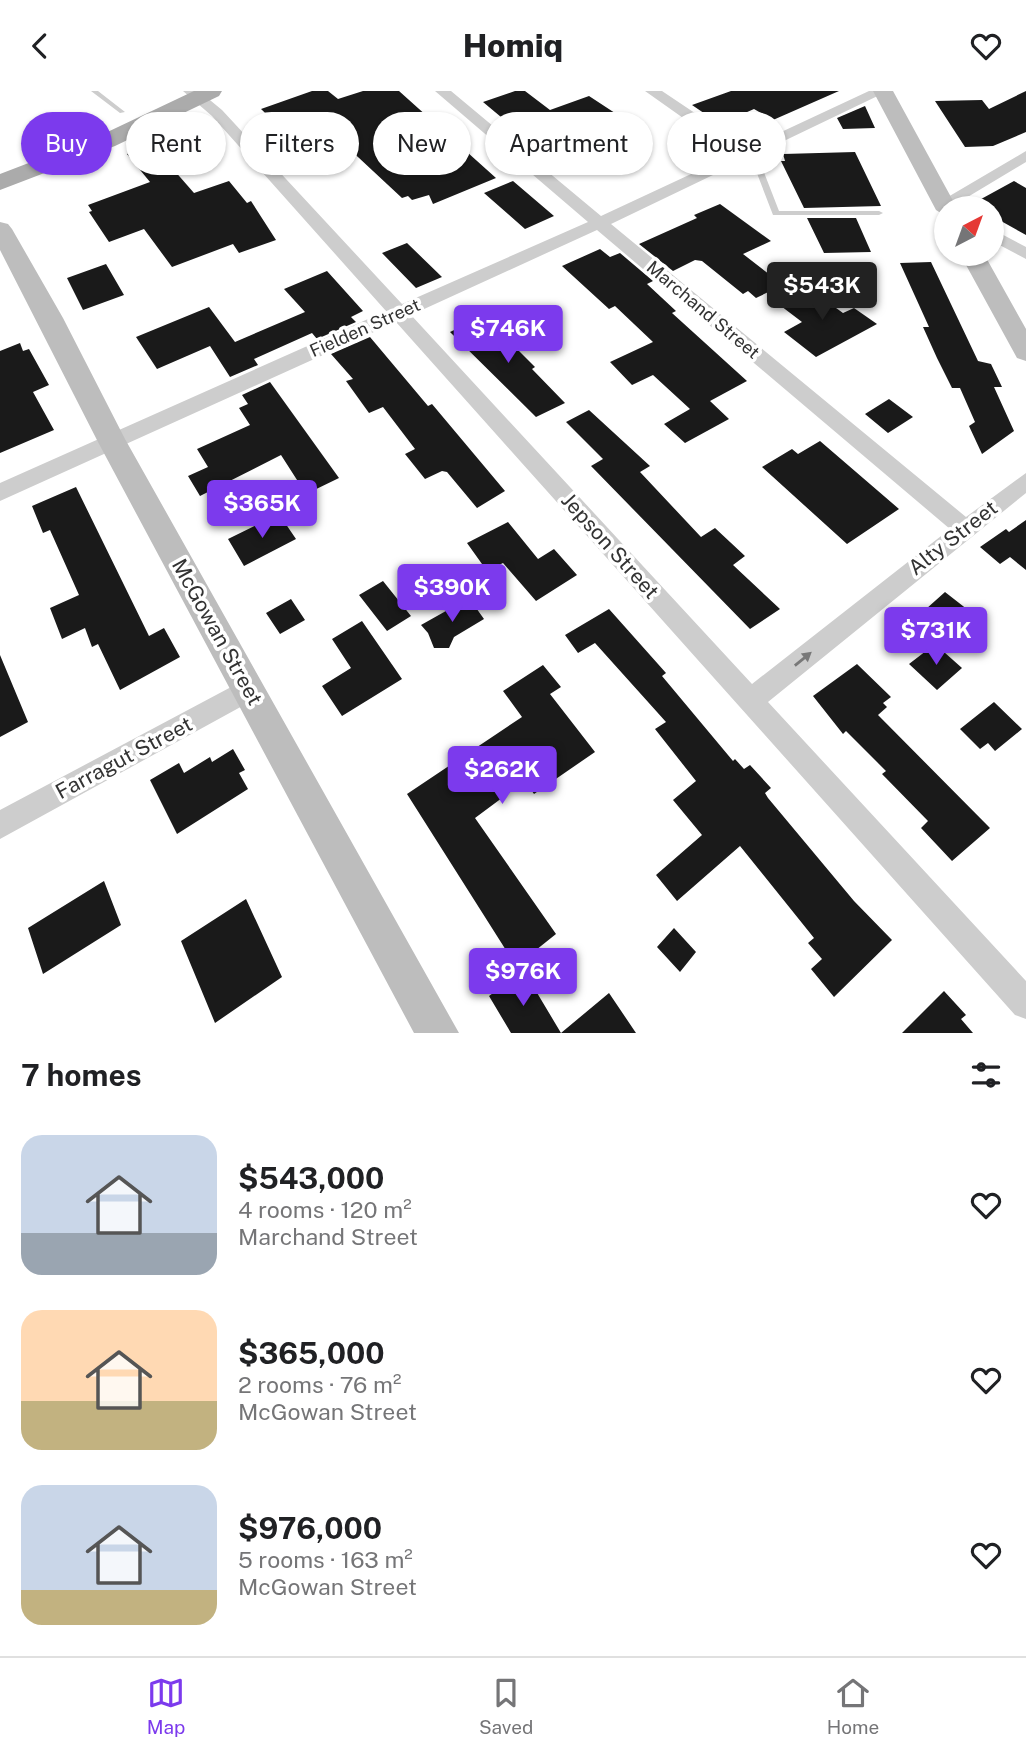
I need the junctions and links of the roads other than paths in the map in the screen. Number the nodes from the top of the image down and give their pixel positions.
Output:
1 (94, 91) edge
2 (167, 91) edge
3 (442, 91) edge
4 (652, 91) edge
5 (882, 91) edge
6 (200, 93) edge
7 (122, 112) junction
8 (683, 112) edge
9 (786, 135) edge
10 (1026, 156) edge
11 (0, 159) edge
12 (701, 175) edge
13 (761, 175) edge
14 (0, 183) edge
15 (941, 196) edge
16 (964, 196) edge
17 (878, 213) dead end
18 (599, 223) junction
19 (0, 229) edge
20 (1004, 241) edge
21 (1026, 254) edge
22 (979, 266) edge
23 (399, 313) junction
24 (1026, 352) edge
25 (112, 442) junction
26 (1026, 481) edge
27 (0, 492) edge
28 (965, 529) junction
29 (248, 690) junction
30 (750, 701) junction
31 (0, 825) edge
32 (1026, 1005) edge
33 (437, 1033) edge

1 - 7 lane
2 - 7 main road
3 - 18 street, Marchand Street
4 - 8 street
5 - 9 street, Fielden Street
5 - 15 street
6 - 14 main road
6 - 23 street, Jepson Street
7 - 11 main road
10 - 16 street
12 - 18 street, Fielden Street
13 - 17 lane
18 - 23 street, Fielden Street
18 - 28 street, Marchand Street
19 - 25 street, McGowan Street
20 - 21 street
22 - 24 street
23 - 25 street, Fielden Street
23 - 30 street, Jepson Street
25 - 27 street, Fielden Street
25 - 29 street, McGowan Street
26 - 28 street, Alty Street
30 -> 28 street, Alty Street
29 - 31 street, Farragut Street
29 - 33 street, McGowan Street
30 - 32 street, Jepson Street

